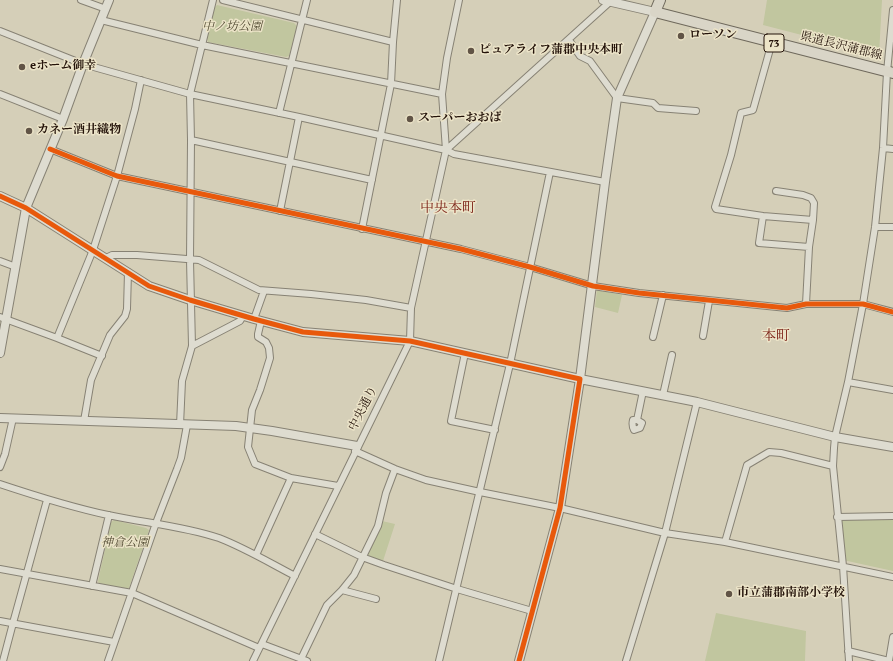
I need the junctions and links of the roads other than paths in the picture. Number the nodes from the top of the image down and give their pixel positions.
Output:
1 (81, 0) edge
2 (109, 0) edge
3 (213, 0) edge
4 (223, 0) edge
5 (307, 0) edge
6 (397, 0) edge
7 (460, 0) edge
8 (660, 0) edge
9 (608, 1) edge
10 (106, 8) junction
11 (893, 10) edge
12 (655, 12) junction
13 (303, 19) junction
14 (101, 20) junction
15 (0, 31) edge
16 (569, 40) junction
17 (393, 42) junction
18 (772, 42) junction
19 (202, 45) junction
20 (83, 64) junction
21 (292, 64) junction
22 (890, 72) edge
23 (141, 80) junction
24 (392, 84) junction
25 (0, 94) edge
26 (190, 94) junction
27 (442, 94) junction
28 (617, 98) junction
29 (696, 111) dead end
30 (279, 113) junction
31 (300, 117) junction
32 (63, 119) junction
33 (382, 136) junction
34 (191, 140) junction
35 (883, 148) junction
36 (50, 149) junction
37 (893, 149) edge
38 (446, 150) junction
39 (290, 161) junction
40 (550, 172) junction
41 (117, 176) junction
42 (372, 180) junction
43 (605, 182) junction
44 (190, 191) junction
45 (776, 191) dead end
46 (0, 196) edge
47 (26, 208) junction
48 (280, 211) junction
49 (763, 216) junction
50 (813, 220) junction
51 (875, 227) junction
52 (893, 227) edge
53 (362, 229) junction
54 (426, 242) junction
55 (809, 247) junction
56 (93, 250) junction
57 (106, 258) junction
58 (190, 260) junction
59 (0, 261) edge
60 (16, 267) junction
61 (530, 267) junction
62 (128, 272) junction
63 (593, 286) junction
64 (264, 291) junction
65 (663, 295) junction
66 (190, 300) junction
67 (709, 301) junction
68 (806, 304) junction
69 (863, 304) junction
70 (411, 308) junction
71 (893, 312) edge
72 (243, 316) junction
73 (3, 319) edge
74 (257, 320) junction
75 (703, 336) dead end
76 (653, 337) dead end
77 (57, 338) junction
78 (410, 341) junction
79 (192, 346) junction
80 (0, 353) edge
81 (465, 354) junction
82 (672, 355) dead end
83 (102, 356) junction
84 (510, 364) junction
85 (580, 379) junction
86 (848, 382) junction
87 (893, 390) edge
88 (643, 391) junction
89 (663, 395) junction
90 (697, 402) junction
91 (0, 418) edge
92 (13, 418) junction
93 (637, 420) dead end
94 (84, 421) junction
95 (184, 425) junction
96 (249, 428) junction
97 (495, 430) junction
98 (835, 436) junction
99 (893, 447) edge
100 (356, 449) junction
101 (833, 466) junction
102 (0, 467) edge
103 (394, 469) junction
104 (291, 478) junction
105 (0, 484) edge
106 (338, 486) junction
107 (480, 492) junction
108 (47, 500) junction
109 (560, 508) junction
110 (109, 515) junction
111 (893, 516) edge
112 (838, 517) junction
113 (156, 523) junction
114 (665, 533) junction
115 (315, 534) junction
116 (725, 542) junction
117 (256, 555) junction
118 (362, 557) junction
119 (843, 566) junction
120 (0, 569) edge
121 (27, 574) junction
122 (295, 576) junction
123 (893, 577) edge
124 (92, 586) junction
125 (457, 589) junction
126 (342, 590) junction
127 (132, 593) junction
128 (376, 599) dead end
129 (532, 611) junction
130 (0, 620) edge
131 (12, 623) junction
132 (893, 637) edge
133 (114, 642) junction
134 (260, 646) junction
135 (848, 651) junction
136 (301, 660) edge
137 (3, 661) edge
138 (108, 661) edge
139 (253, 661) edge
140 (439, 661) edge
141 (519, 661) edge
142 (626, 661) edge
143 (849, 661) edge
144 (889, 661) edge

1 - 10 street
2 - 10 street
3 - 19 street
4 - 13 street
5 - 13 street
6 - 17 street
7 - 27 street, 中央通り
8 - 12 main road
9 - 12 street
9 - 16 street
10 - 14 street
11 - 22 street
12 - 18 main road, 県道長沢蒲郡線 / 73
12 - 28 street
13 - 17 street
13 - 21 street
14 - 19 street
14 - 20 street
15 - 20 street
16 - 28 street
16 - 38 street
17 - 24 street
18 - 22 main road, 県道長沢蒲郡線 / 73
18 - 49 street
19 - 21 street
19 - 26 street
20 - 23 street
20 - 32 street
21 - 24 street
21 - 30 street
22 - 35 street
23 - 26 street
23 - 41 street
24 - 27 street
24 - 33 street
25 - 32 street
26 - 30 street
26 - 34 street
27 - 38 street, 中央通り
28 - 29 street
28 - 43 street
30 - 31 street
31 - 33 street
31 - 39 street
32 - 36 street
33 - 38 street
33 - 42 street
34 - 39 street
34 - 44 street
35 - 37 street
35 - 51 street
36 - 41 street
36 - 47 street
38 - 40 street
38 - 54 street, 中央通り
39 - 42 street
39 - 48 street
40 - 43 street
40 - 61 street
41 - 44 street
41 - 56 street
42 - 53 street
43 - 63 street
44 - 48 street
44 - 58 street
45 - 50 street
46 - 47 street
47 - 56 street
47 - 60 street
48 - 53 street
49 - 50 street
49 - 55 street
50 - 55 street
51 - 52 street
51 - 69 street
53 - 54 street
54 - 61 street
54 - 70 street, 中央通り
55 - 68 street
56 - 57 street
56 - 77 street
57 - 58 street
57 - 62 street
58 - 64 street
58 - 66 street
59 - 60 street
60 - 73 street
61 - 63 street
61 - 84 street
62 - 66 street
62 - 83 street
63 - 65 street
63 - 85 street
64 - 70 street
64 - 74 street
65 - 67 street
65 - 76 street
66 - 72 street
66 - 79 street
67 - 68 street
67 - 75 street
68 - 69 street
69 - 71 street
69 - 86 street
70 - 78 street, 中央通り
72 - 74 street
72 - 79 street
73 - 77 street
73 - 80 street
74 - 78 street
74 - 96 street
77 - 83 street
78 - 81 street
78 - 100 street, 中央通り
79 - 95 street
81 - 84 street
81 - 97 street
82 - 89 street
83 - 94 street
84 - 85 street
84 - 97 street
85 - 88 street
85 - 109 street
86 - 87 street
86 - 98 street
88 - 89 street
88 - 93 street
89 - 90 street
90 - 98 street
90 - 114 street
91 - 92 street
92 - 94 street
92 - 102 street
94 - 95 street
95 - 96 street
95 - 113 street
96 - 100 street
96 - 104 street
97 - 107 street
98 - 99 street
98 - 101 street
100 - 103 street
100 - 106 street, 中央通り
101 - 112 street
101 - 116 street
103 - 107 street
103 - 118 street
104 - 106 street
104 - 117 street
105 - 108 street
106 - 115 street, 中央通り
107 - 109 street
107 - 125 street
108 - 110 street
108 - 121 street
109 - 114 street
109 - 129 street
110 - 113 street
110 - 124 street
111 - 112 street
112 - 119 street
113 - 117 street
113 - 127 street
114 - 116 street
114 - 142 street
115 - 118 street
115 - 122 street, 中央通り
116 - 119 street
117 - 122 street
118 - 125 street
118 - 126 street
119 - 123 street
119 - 135 street
120 - 121 street
121 - 124 street
121 - 131 street
122 - 134 street, 中央通り
124 - 127 street
125 - 129 street
125 - 140 street
126 - 128 street
126 - 136 street
127 - 133 street
127 - 134 street
129 - 141 street
130 - 131 street
131 - 133 street
131 - 137 street
132 - 144 street
133 - 138 street
134 - 136 street
134 - 139 street, 中央通り
135 - 143 street
135 - 144 street

